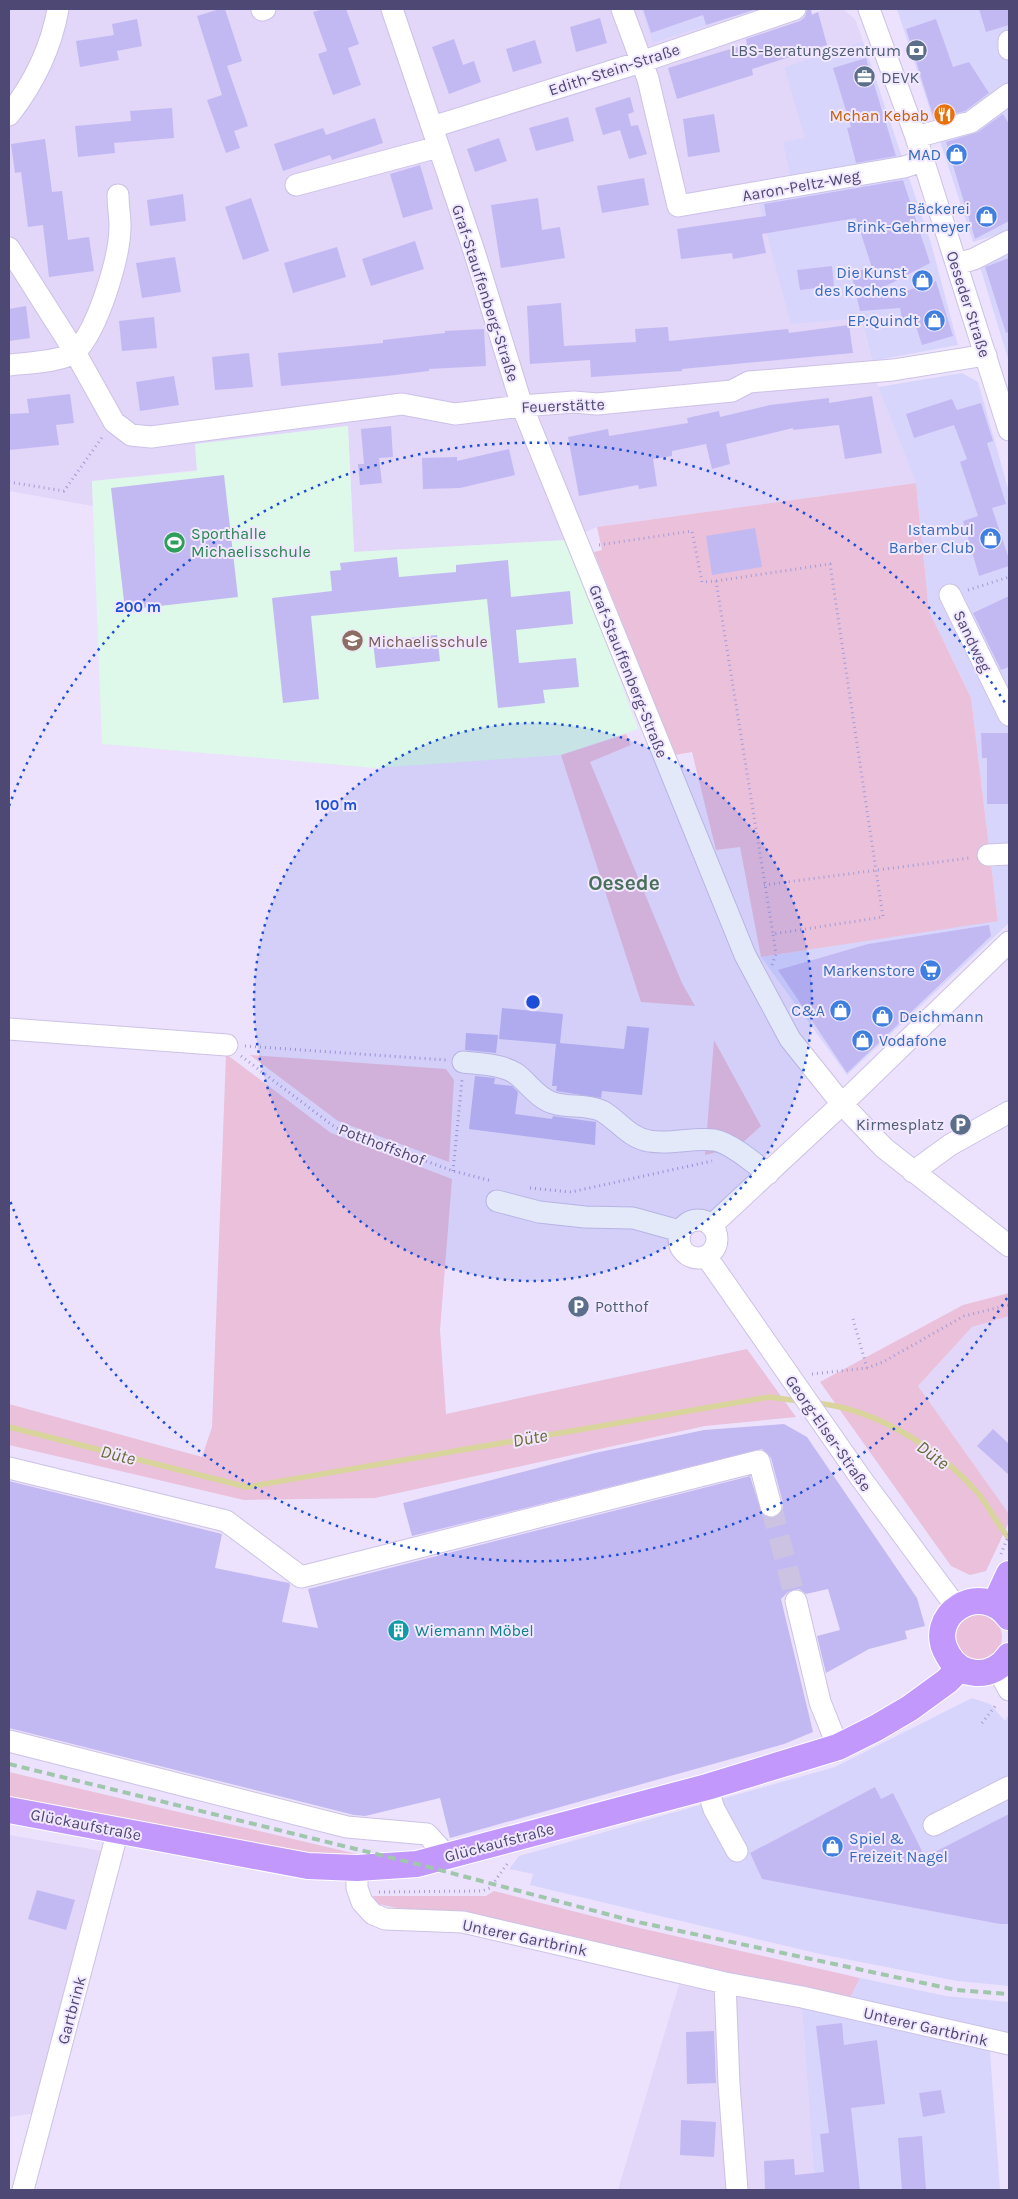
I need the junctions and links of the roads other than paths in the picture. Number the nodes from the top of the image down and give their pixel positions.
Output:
1 (58, 9) edge
2 (392, 9) edge
3 (622, 9) edge
4 (795, 9) edge
5 (869, 9) edge
6 (1009, 41) edge
7 (1009, 49) edge
8 (641, 62) junction
9 (1009, 94) edge
10 (9, 115) edge
11 (432, 127) junction
12 (916, 137) junction
13 (438, 147) junction
14 (923, 161) junction
15 (296, 185) dead end
16 (118, 196) dead end
17 (1009, 241) edge
18 (9, 248) edge
19 (957, 264) junction
20 (75, 352) junction
21 (986, 355) junction
22 (9, 364) edge
23 (522, 406) junction
24 (1009, 430) edge
25 (950, 595) road end
26 (1009, 715) edge
27 (1009, 854) edge
28 (988, 855) road end
29 (1009, 942) edge
30 (9, 1030) edge
31 (227, 1045) road end
32 (463, 1062) road end
33 (842, 1104) junction
34 (1009, 1112) edge
35 (913, 1172) junction
36 (768, 1174) junction
37 (496, 1191) road end
38 (712, 1225) junction
39 (680, 1231) junction
40 (1009, 1246) edge
41 (706, 1256) junction
42 (9, 1468) edge
43 (771, 1506) tunnel mouth
44 (1004, 1566) edge
45 (796, 1601) tunnel mouth
46 (957, 1608) junction
47 (1002, 1611) edge
48 (960, 1668) junction
49 (1004, 1679) edge
50 (9, 1741) edge
51 (838, 1747) junction
52 (1009, 1786) edge
53 (707, 1787) junction
54 (9, 1810) edge
55 (934, 1825) dead end
56 (118, 1830) junction
57 (737, 1851) dead end
58 (447, 1856) junction
59 (357, 1868) junction
60 (725, 1983) junction
61 (1009, 2044) edge
62 (23, 2190) edge
63 (736, 2190) edge

1 - 10 street
2 - 11 street, Graf-Stauffenberg-Straße
3 - 8 street
4 - 8 street, Edith-Stein-Straße
5 - 12 street, Oeseder Straße
6 - 7 street
8 - 11 street, Edith-Stein-Straße
8 - 14 street, Aaron-Peltz-Weg
9 - 12 street
11 - 13 street, Graf-Stauffenberg-Straße
12 - 14 street, Oeseder Straße
13 - 15 street
13 - 23 street, Graf-Stauffenberg-Straße
14 - 19 street, Oeseder Straße
16 - 20 street
17 - 19 street
18 - 20 street
19 - 21 street, Oeseder Straße
20 - 22 street
20 - 23 street, Feuerstätte
21 - 23 street, Feuerstätte
21 - 24 street, Oeseder Straße
23 - 33 street, Graf-Stauffenberg-Straße
25 - 26 street, Sandweg
27 - 28 street
29 - 33 street
30 - 31 street
32 - 36 street
33 - 35 street, Graf-Stauffenberg-Straße
33 - 36 street
34 - 35 street
35 - 40 street, Graf-Stauffenberg-Straße
36 - 38 street
37 - 39 street
38 - 39 street
38 - 41 street
39 - 41 street
41 - 46 street, Georg-Elser-Straße
42 - 43 street
44 - 47 main road
45 - 51 street
46 - 47 main road
46 - 48 main road
48 - 49 main road
48 - 51 main road, Glückaufstraße
50 - 58 street
51 - 53 main road, Glückaufstraße
52 - 55 street
53 - 57 street
53 - 58 main road, Glückaufstraße
54 - 56 main road, Glückaufstraße
56 - 59 main road, Glückaufstraße
56 - 62 street, Gartbrink
58 - 59 main road, Glückaufstraße
59 - 60 street, Unterer Gartbrink
60 - 61 street, Unterer Gartbrink
60 - 63 street

